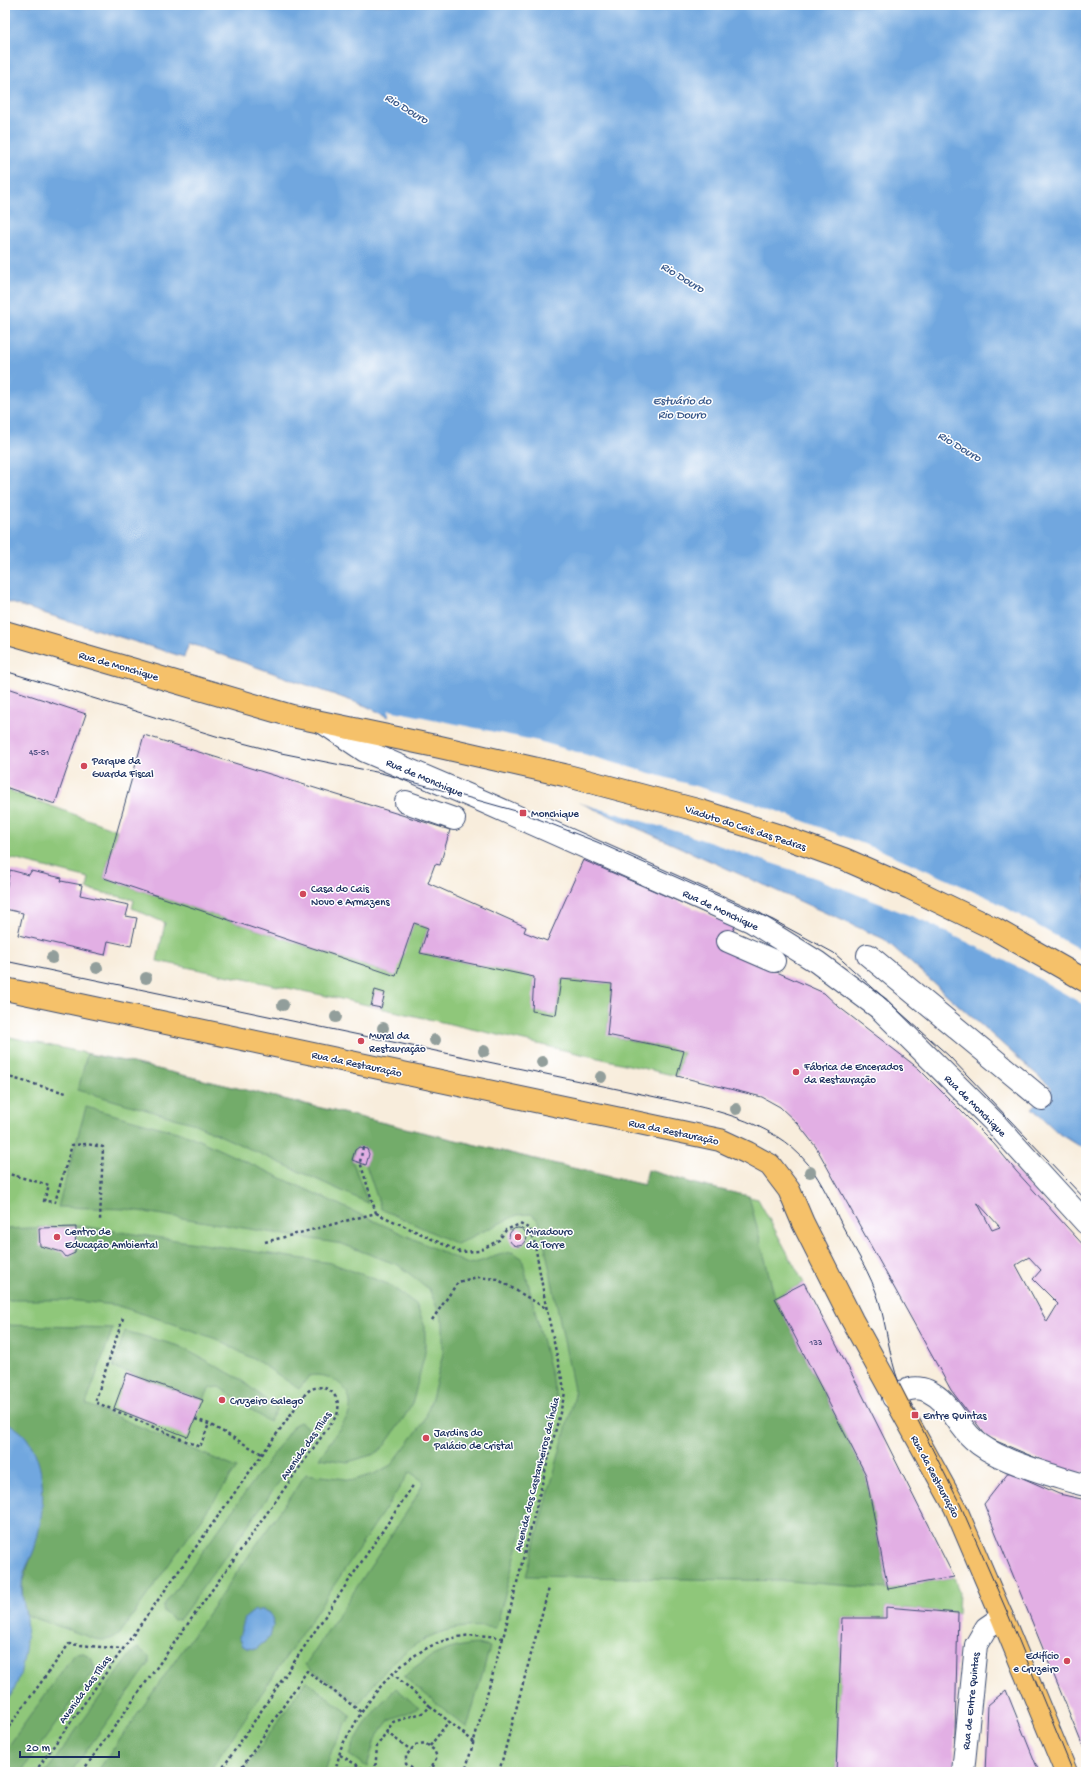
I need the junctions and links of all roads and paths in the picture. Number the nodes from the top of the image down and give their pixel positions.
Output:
1 (5, 632) edge
2 (325, 724) junction
3 (383, 736) joint
4 (406, 802) dead end
5 (454, 819) dead end
6 (728, 941) dead end
7 (868, 955) dead end
8 (774, 961) dead end
9 (1086, 981) edge
10 (5, 988) edge
11 (5, 1076) edge
12 (66, 1093) dead end
13 (1042, 1099) dead end
14 (363, 1147) dead end
15 (5, 1173) edge
16 (376, 1213) junction
17 (100, 1220) dead end
18 (1086, 1224) edge
19 (265, 1242) dead end
20 (547, 1309) junction
21 (123, 1318) dead end
22 (432, 1320) dead end
23 (893, 1397) junction
24 (195, 1419) dead end
25 (209, 1424) junction
26 (262, 1454) junction
27 (414, 1484) dead end
28 (1086, 1485) edge
29 (549, 1588) dead end
30 (1002, 1617) junction
31 (503, 1638) junction
32 (122, 1649) junction
33 (392, 1672) junction
34 (430, 1706) junction
35 (361, 1712) junction
36 (5, 1721) edge
37 (449, 1721) junction
38 (10, 1725) junction
39 (5, 1732) edge
40 (386, 1732) junction
41 (474, 1742) junction
42 (430, 1746) junction
43 (411, 1750) junction
44 (340, 1755) junction
45 (432, 1765) junction
46 (412, 1768) junction
47 (35, 1772) edge
48 (82, 1772) edge
49 (220, 1772) edge
50 (239, 1772) edge
51 (335, 1772) edge
52 (369, 1772) edge
53 (375, 1772) edge
54 (409, 1772) edge
55 (417, 1772) edge
56 (424, 1772) edge
57 (441, 1772) edge
58 (465, 1772) edge
59 (499, 1772) edge
60 (963, 1772) edge
61 (1066, 1772) edge

1 - 2 main road, Rua de Monchique
2 - 3 main road, Rua de Monchique
2 - 18 street, Rua de Monchique
3 - 9 main road, Viaduto do Cais das Pedras
4 - 5 street
6 - 8 street
7 - 13 street
10 - 23 main road, Rua da Restauração
11 - 12 path
14 - 16 path
15 - 17 path
16 - 19 path
16 - 20 path, Avenida dos Castanheiros da Índia
20 - 22 path
20 - 31 path, Avenida dos Castanheiros da Índia
21 - 25 path
23 - 28 street
23 - 30 main road, Rua da Restauração
24 - 25 path
25 - 26 path
26 - 32 path, Avenida das Tílias
26 - 48 path, Avenida das Tílias
27 - 49 path
29 - 59 path
30 - 60 street, Rua de Entre Quintas
30 - 61 main road, Rua da Restauração
31 - 33 path
31 - 41 path, Avenida dos Castanheiros da Índia
32 - 38 path
32 - 47 path, Avenida das Tílias
33 - 34 path
33 - 35 path
34 - 37 path
34 - 40 path
35 - 44 path
35 - 50 path
36 - 38 path
37 - 41 path
37 - 42 path
38 - 39 path
40 - 43 path
40 - 53 path
41 - 58 path, Avenida dos Castanheiros da Índia
42 - 43 path
42 - 45 path
43 - 46 path
44 - 51 path
44 - 52 path
45 - 56 path
45 - 57 path
46 - 54 path
46 - 55 path

